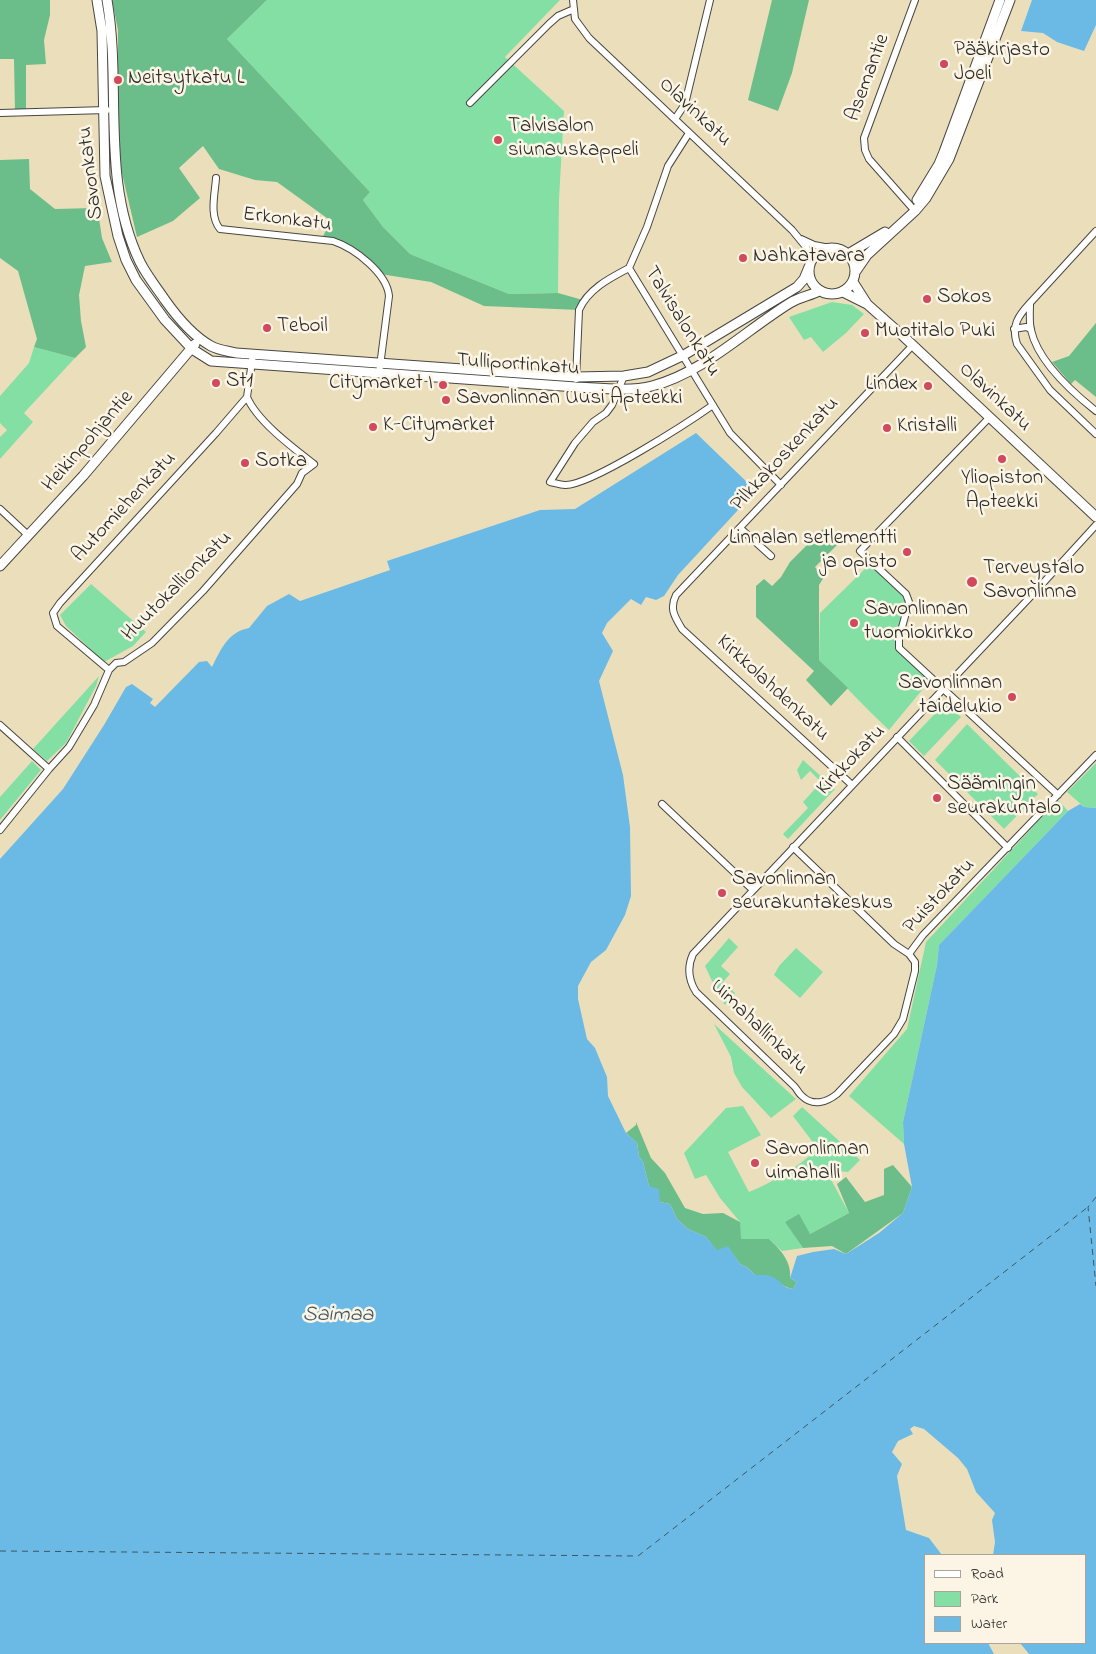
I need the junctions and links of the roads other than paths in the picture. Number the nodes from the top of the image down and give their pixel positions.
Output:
1 (97, 0) edge
2 (107, 0) edge
3 (573, 0) edge
4 (710, 0) edge
5 (915, 0) edge
6 (1000, 0) edge
7 (1010, 0) edge
8 (574, 9) junction
9 (470, 103) dead end
10 (113, 109) junction
11 (103, 110) junction
12 (0, 113) edge
13 (675, 119) junction
14 (689, 133) junction
15 (216, 178) dead end
16 (914, 209) junction
17 (1096, 231) edge
18 (798, 237) junction
19 (830, 248) junction
20 (848, 254) junction
21 (810, 264) junction
22 (629, 268) junction
23 (856, 271) junction
24 (853, 282) junction
25 (819, 290) junction
26 (843, 292) junction
27 (1031, 302) junction
28 (867, 304) junction
29 (1014, 329) junction
30 (1031, 329) junction
31 (200, 338) junction
32 (913, 345) junction
33 (192, 349) junction
34 (253, 354) junction
35 (684, 355) junction
36 (380, 363) junction
37 (251, 365) junction
38 (692, 370) junction
39 (379, 374) junction
40 (624, 376) junction
41 (576, 377) junction
42 (576, 387) junction
43 (619, 388) junction
44 (247, 396) junction
45 (713, 406) junction
46 (1096, 411) edge
47 (990, 418) junction
48 (1096, 434) edge
49 (780, 485) junction
50 (0, 510) edge
51 (1096, 517) edge
52 (1096, 525) edge
53 (740, 528) junction
54 (29, 536) junction
55 (772, 556) dead end
56 (0, 566) edge
57 (673, 614) joint
58 (109, 670) junction
59 (943, 688) junction
60 (0, 725) edge
61 (897, 737) junction
62 (1096, 755) edge
63 (49, 769) junction
64 (852, 785) junction
65 (1058, 795) junction
66 (662, 804) dead end
67 (0, 830) edge
68 (793, 847) junction
69 (1008, 848) junction
70 (753, 890) junction
71 (693, 954) joint
72 (909, 954) junction
73 (802, 1096) joint

1 - 11 main road, Savonkatu
2 - 10 main road, Savonkatu
3 - 8 street, Olavinkatu
4 - 13 street
5 - 16 street, Asemantie
6 - 16 main road
7 - 16 main road
8 - 9 street
8 - 13 street, Olavinkatu
10 - 11 street
10 - 31 main road, Savonkatu
11 - 12 street
11 - 33 main road, Savonkatu
13 - 14 street, Olavinkatu
14 - 18 street, Olavinkatu
14 - 22 street, Talvisalonkatu
15 - 36 street, Erkonkatu
16 - 20 main road
16 - 23 main road
17 - 27 street
18 - 19 street, Olavinkatu
18 - 21 street, Olavinkatu
19 - 20 main road
19 - 21 main road
20 - 23 main road
21 - 25 main road
21 - 35 main road, Tulliportinkatu
22 - 35 street, Talvisalonkatu
22 - 41 street
23 - 24 main road
24 - 26 main road
24 - 28 main road, Olavinkatu
25 - 26 main road
25 - 38 main road, Tulliportinkatu
26 - 28 main road, Olavinkatu
27 - 29 street
27 - 30 street
28 - 32 main road, Olavinkatu
29 - 30 street
29 - 48 street
30 - 46 street
31 - 33 main road, Heikinpohjantie
31 - 34 main road, Tulliportinkatu
32 - 47 main road, Olavinkatu
32 - 49 street, Pilkkakoskenkatu
33 - 37 main road, Tulliportinkatu
33 - 54 main road, Heikinpohjantie
34 - 36 main road, Tulliportinkatu
34 - 37 street
35 - 38 street, Talvisalonkatu
35 - 40 main road, Tulliportinkatu
36 - 39 street, Erkonkatu
36 - 41 main road, Tulliportinkatu
37 - 39 main road, Tulliportinkatu
37 - 44 street
38 - 43 main road, Tulliportinkatu
38 - 45 street, Talvisalonkatu
39 - 42 main road, Tulliportinkatu
40 - 41 main road, Tulliportinkatu
40 - 43 street
41 - 42 street
42 - 43 main road, Tulliportinkatu
43 - 45 street
44 - 58 street, Automiehenkatu
44 - 58 street, Huutokallionkatu
45 - 49 street, Talvisalonkatu
47 - 51 main road, Olavinkatu
47 - 59 street
49 - 53 street, Pilkkakoskenkatu
50 - 54 street
52 - 59 street, Kirkkokatu
53 - 55 street
53 - 57 street, Pilkkakoskenkatu
54 - 56 main road, Heikinpohjantie
57 - 64 street, Kirkkolahdenkatu
58 - 63 street
59 - 61 street, Kirkkokatu
59 - 65 street
60 - 63 street
61 - 64 street, Kirkkokatu
61 - 69 street
62 - 65 street, Puistokatu
63 - 67 street
64 - 68 street, Kirkkokatu
65 - 69 street, Puistokatu
66 - 70 street
68 - 70 street, Kirkkokatu
68 - 72 street
69 - 72 street, Puistokatu
70 - 71 street, Kirkkokatu
71 - 73 street, Uimahallinkatu
72 - 73 street, Puistokatu

